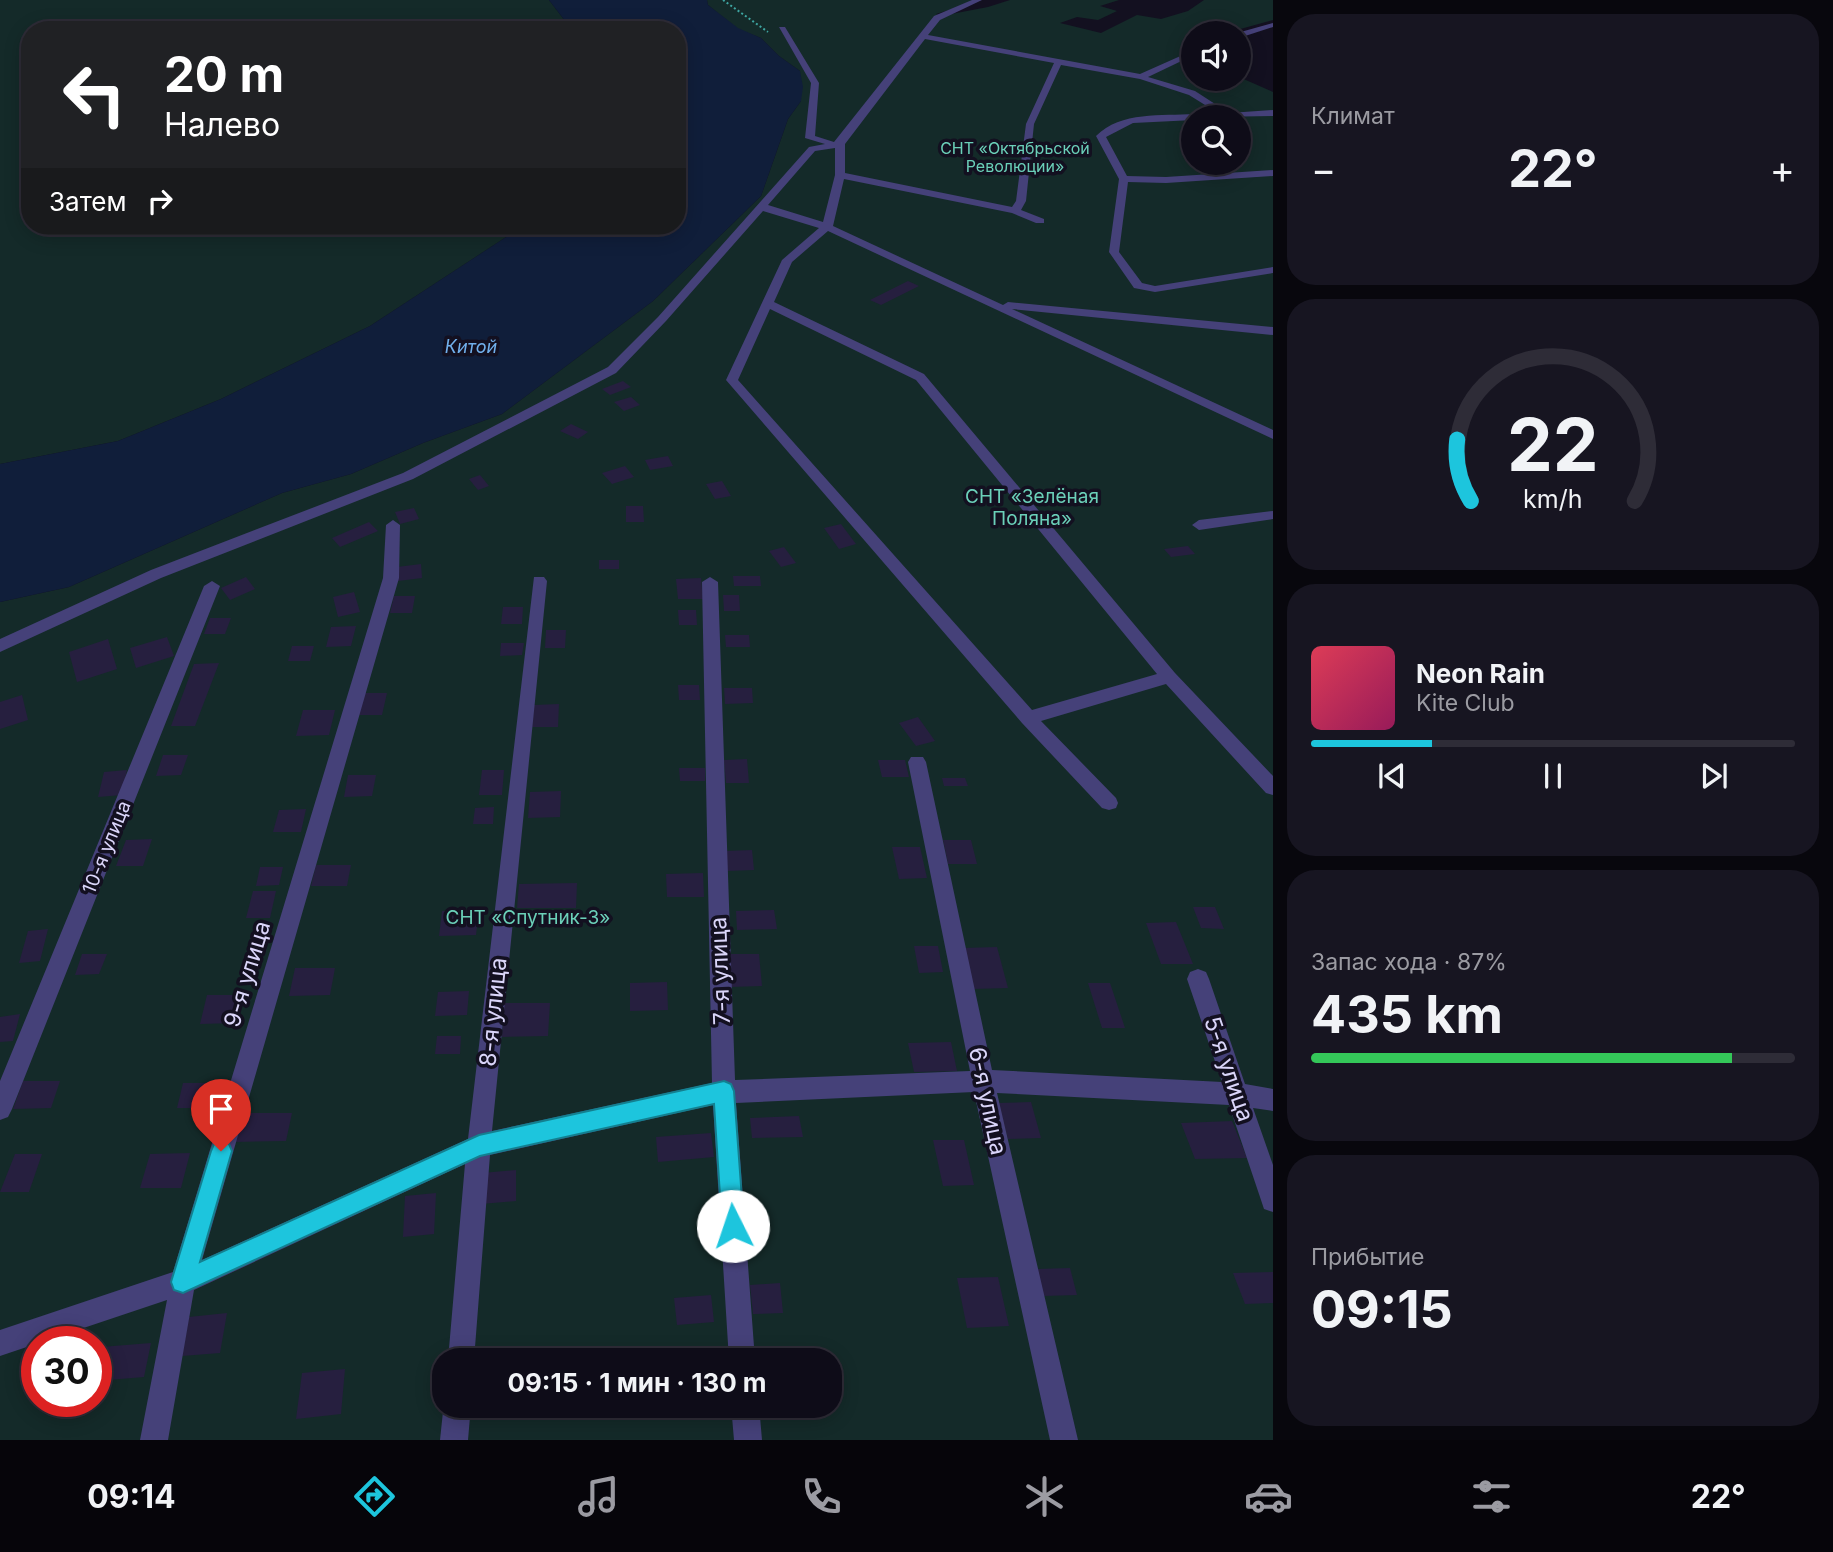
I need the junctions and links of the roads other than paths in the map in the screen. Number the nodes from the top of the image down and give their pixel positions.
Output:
1 (978, 0) edge
2 (1273, 25) edge
3 (782, 29) road end
4 (1251, 31) edge
5 (925, 37) junction
6 (1181, 58) edge
7 (1059, 61) junction
8 (1141, 77) junction
9 (1211, 105) edge
10 (1273, 113) edge
11 (1251, 114) edge
12 (1181, 118) edge
13 (840, 144) junction
14 (1273, 173) edge
15 (840, 176) junction
16 (1124, 179) junction
17 (762, 206) junction
18 (1015, 211) junction
19 (1040, 221) dead end
20 (827, 227) junction
21 (1273, 270) edge
22 (995, 303) junction
23 (769, 304) junction
24 (1273, 331) edge
25 (1273, 435) edge
26 (1273, 515) edge
27 (1199, 524) dead end
28 (393, 525) dead end
29 (539, 581) dead end
30 (710, 582) dead end
31 (212, 586) dead end
32 (0, 646) edge
33 (1169, 677) junction
34 (1028, 719) junction
35 (917, 762) dead end
36 (1273, 788) edge
37 (1109, 803) dead end
38 (1198, 979) dead end
39 (983, 1081) junction
40 (724, 1091) junction
41 (1239, 1094) junction
42 (1273, 1100) edge
43 (0, 1109) edge
44 (479, 1146) junction
45 (1273, 1200) edge
46 (183, 1282) junction
47 (0, 1343) edge
48 (461, 1348) edge
49 (741, 1348) edge
50 (456, 1418) edge
51 (746, 1418) edge
52 (154, 1440) edge
53 (454, 1440) edge
54 (748, 1440) edge
55 (1064, 1440) edge

1 - 5 street
2 - 4 street
3 - 13 street
5 - 7 street
5 - 13 street
6 - 8 street
7 - 8 street
7 - 18 street
8 - 9 street
10 - 11 street
12 - 16 street
13 - 15 street
13 - 17 street
14 - 16 street
15 - 18 street
15 - 20 street
16 - 21 street
17 - 20 street
17 - 32 street
18 - 19 street
20 - 22 street
20 - 23 street
22 - 24 street
22 - 25 street
23 - 33 street
23 - 34 street
26 - 27 street
28 - 46 street, 9-я улица
29 - 44 street, 8-я улица
30 - 40 street, 7-я улица
31 - 43 street, 10-я улица
33 - 34 street
33 - 36 street
34 - 37 street
35 - 39 street, 6-я улица
38 - 41 street, 5-я улица
39 - 40 street
39 - 41 street
39 - 55 street, 6-я улица
40 - 44 street
40 - 49 street, 7-я улица
41 - 42 street
41 - 45 street, 5-я улица
44 - 46 street
44 - 48 street, 8-я улица
46 - 47 street
46 - 52 street, 9-я улица
50 - 53 street
51 - 54 street

